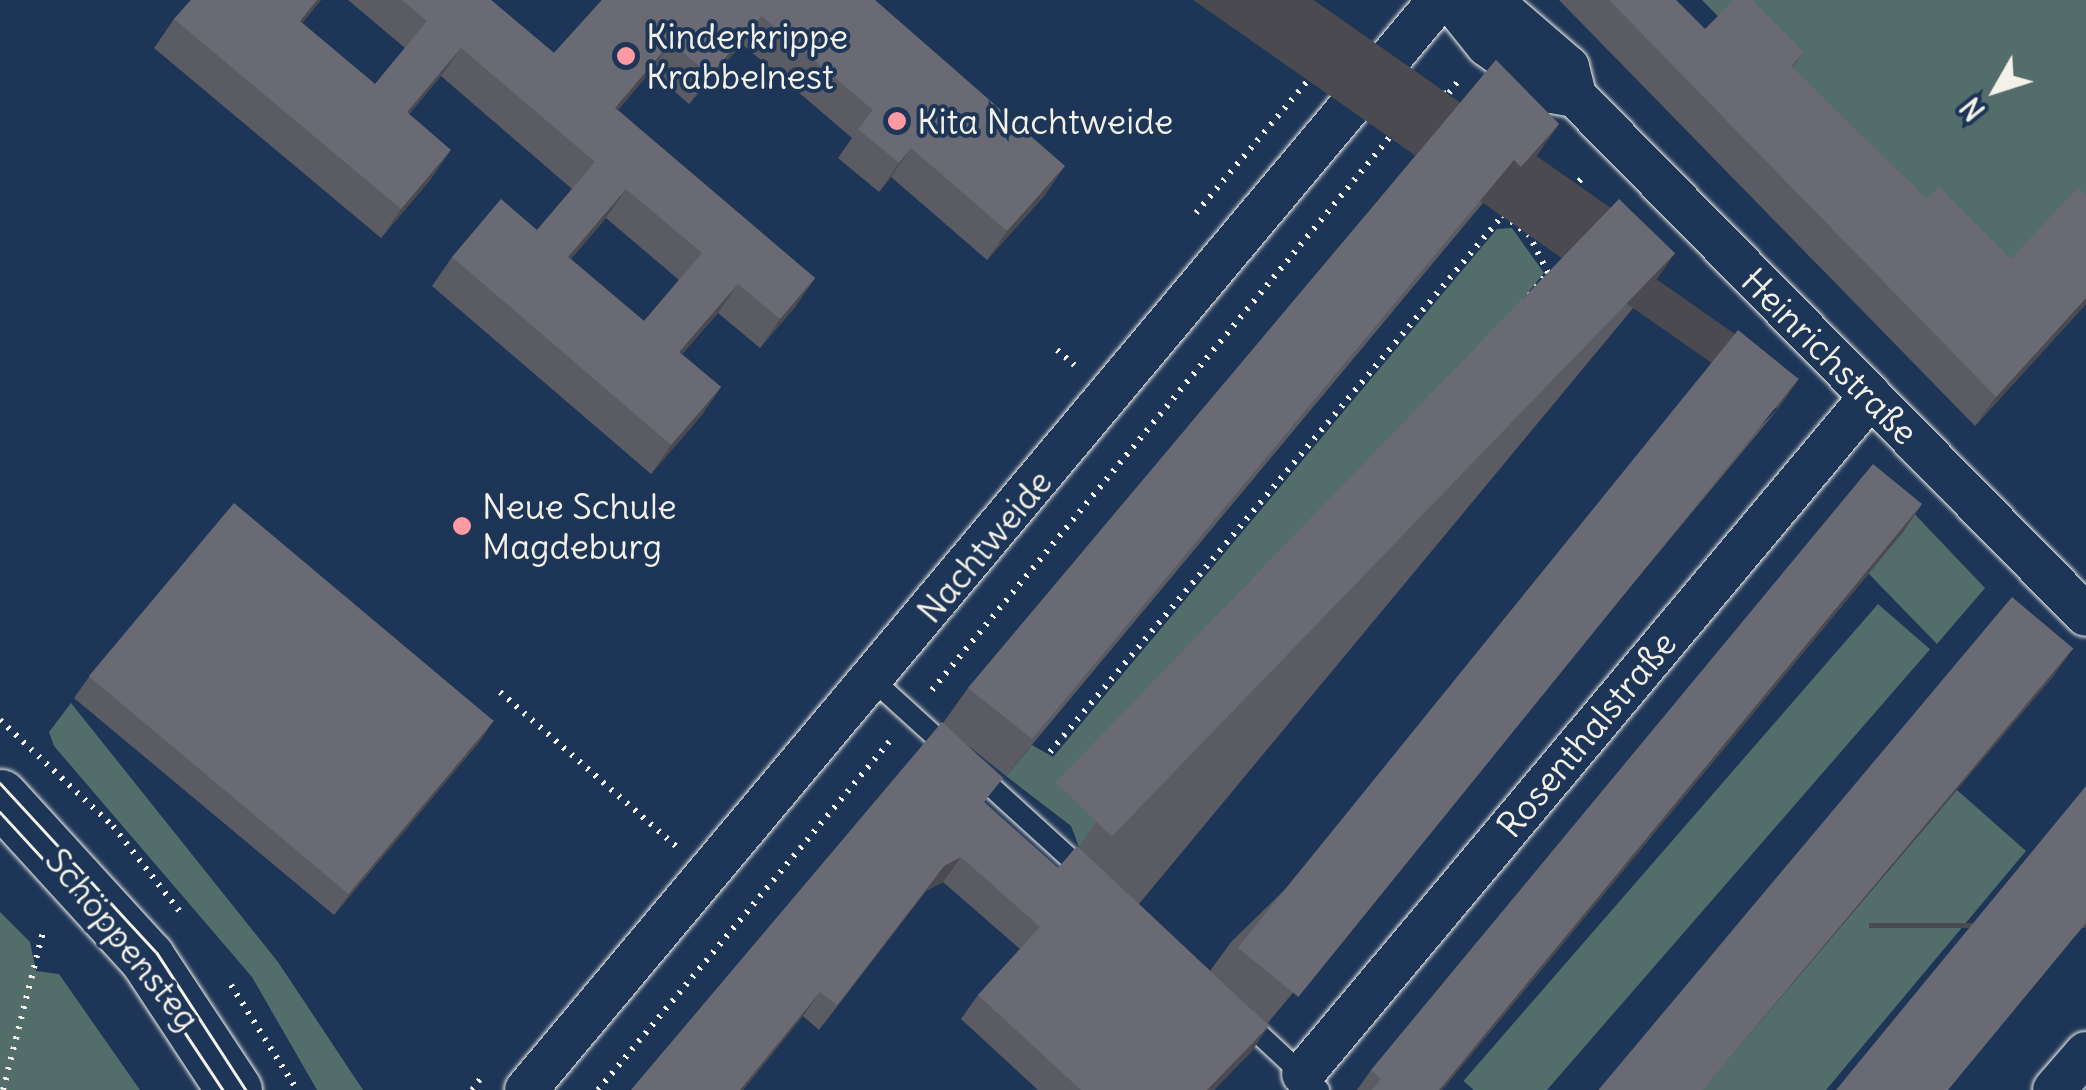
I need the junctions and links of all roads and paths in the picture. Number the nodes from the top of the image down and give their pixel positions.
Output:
1 (1439, 0) edge
2 (1451, 0) edge
3 (1490, 0) edge
4 (1462, 75) dead end
5 (1575, 96) junction
6 (1584, 176) dead end
7 (1530, 234) junction
8 (1057, 350) dead end
9 (1074, 364) dead end
10 (1871, 396) junction
11 (2082, 602) edge
12 (873, 680) junction
13 (500, 692) dead end
14 (912, 715) junction
15 (1155, 749) edge
16 (1050, 752) edge
17 (0, 797) edge
18 (676, 847) dead end
19 (1106, 892) edge
20 (42, 932) dead end
21 (1229, 1006) edge
22 (2086, 1053) edge
23 (1311, 1082) edge
24 (3, 1090) edge
25 (234, 1090) edge
26 (526, 1090) edge
27 (598, 1090) edge
28 (2054, 1090) edge

1 - 12 street, Nachtweide
2 - 5 street, Heinrichstraße
3 - 5 street, Heinrichstraße
4 - 14 path, Nachtweide
5 - 10 street, Heinrichstraße
6 - 7 path
7 - 15 path
7 - 16 path
8 - 9 path
10 - 11 street, Heinrichstraße
10 - 23 street, Rosenthalstraße
12 - 14 lane
12 - 26 street, Nachtweide
13 - 18 path
14 - 19 lane
14 - 27 path, Nachtweide
17 - 25 main road, Schöppensteg
20 - 24 path
21 - 23 lane, Rosenthalstraße
22 - 28 street

